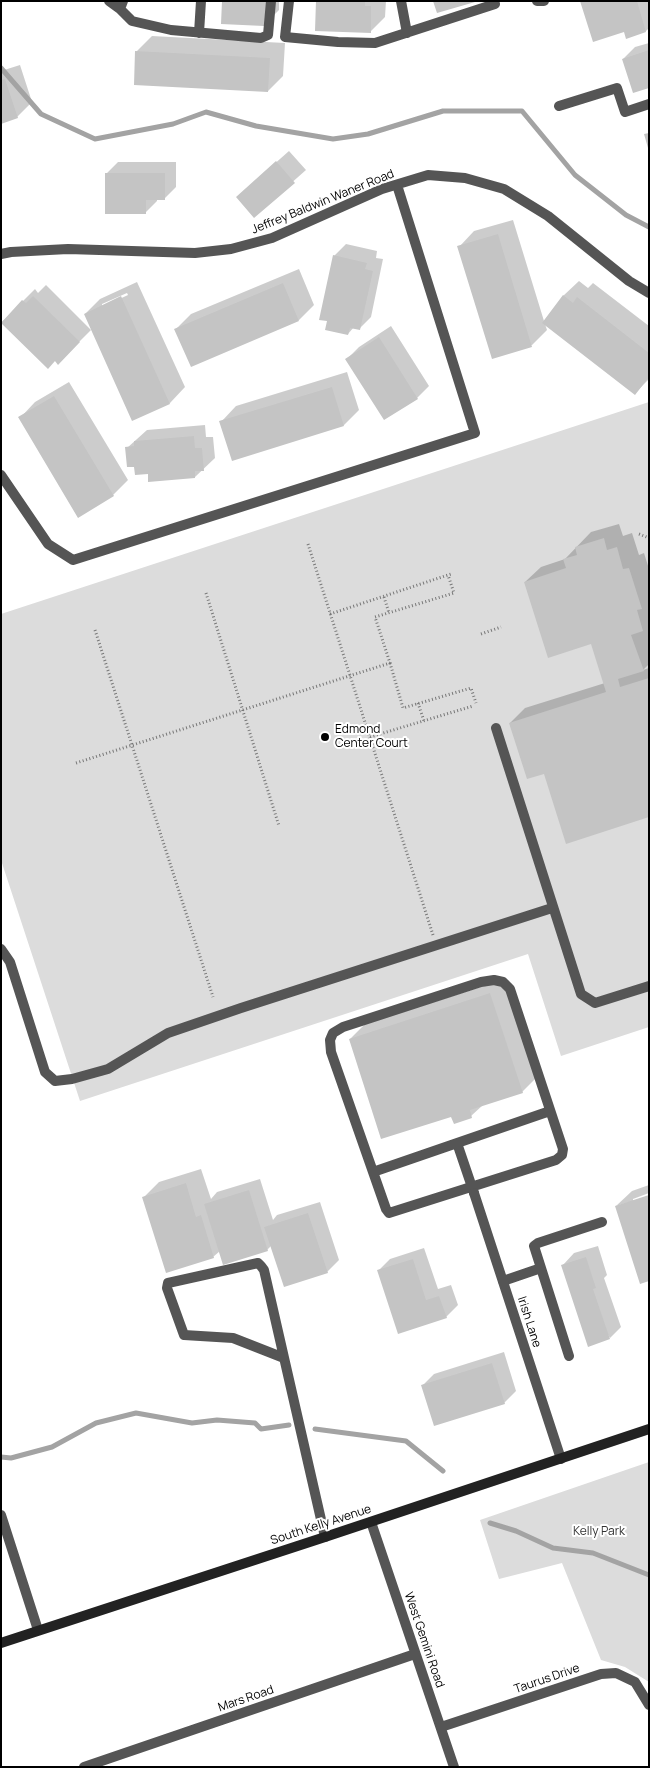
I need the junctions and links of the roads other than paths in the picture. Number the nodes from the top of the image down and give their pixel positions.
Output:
1 (109, 1) edge
2 (202, 1) edge
3 (271, 1) edge
4 (289, 1) edge
5 (401, 1) edge
6 (494, 1) edge
7 (537, 1) edge
8 (543, 2) edge
9 (122, 5) edge
10 (199, 33) junction
11 (407, 33) junction
12 (649, 104) edge
13 (559, 106) dead end
14 (397, 185) junction
15 (1, 254) edge
16 (649, 293) edge
17 (1, 474) edge
18 (496, 728) dead end
19 (552, 908) junction
20 (1, 949) edge
21 (649, 986) edge
22 (550, 1111) junction
23 (457, 1143) junction
24 (373, 1172) junction
25 (473, 1190) junction
26 (602, 1222) dead end
27 (541, 1268) junction
28 (503, 1281) junction
29 (568, 1356) dead end
30 (284, 1358) junction
31 (649, 1429) edge
32 (561, 1459) junction
33 (1, 1515) edge
34 (371, 1522) junction
35 (325, 1537) junction
36 (38, 1630) junction
37 (1, 1643) edge
38 (415, 1654) junction
39 (649, 1705) edge
40 (441, 1727) junction
41 (84, 1767) edge
42 (454, 1767) edge

1 - 9 street
2 - 10 street
3 - 10 street
4 - 11 street
5 - 11 street
6 - 11 street
7 - 8 street
9 - 10 street
12 - 13 street
14 - 15 street, Jeffrey Baldwin Waner Road
14 - 16 street, Jeffrey Baldwin Waner Road
14 - 17 street
18 - 19 street
19 - 20 street
19 - 21 street
22 - 23 street
22 - 24 street
22 - 25 street
23 - 24 street
23 - 25 street, Irish Lane
24 - 25 street
25 - 28 street, Irish Lane
26 - 27 street
27 - 28 street
27 - 29 street
28 - 32 street, Irish Lane
30 - 30 street
30 - 35 street
31 - 32 main road, South Kelly Avenue
32 - 34 main road, South Kelly Avenue
33 - 36 street
34 - 35 main road, South Kelly Avenue
34 - 38 street, West Gemini Road
35 - 36 main road, South Kelly Avenue
36 - 37 main road, South Kelly Avenue
38 - 40 street, West Gemini Road
38 - 41 street, Mars Road
39 - 40 street, Taurus Drive
40 - 42 street, West Gemini Road

